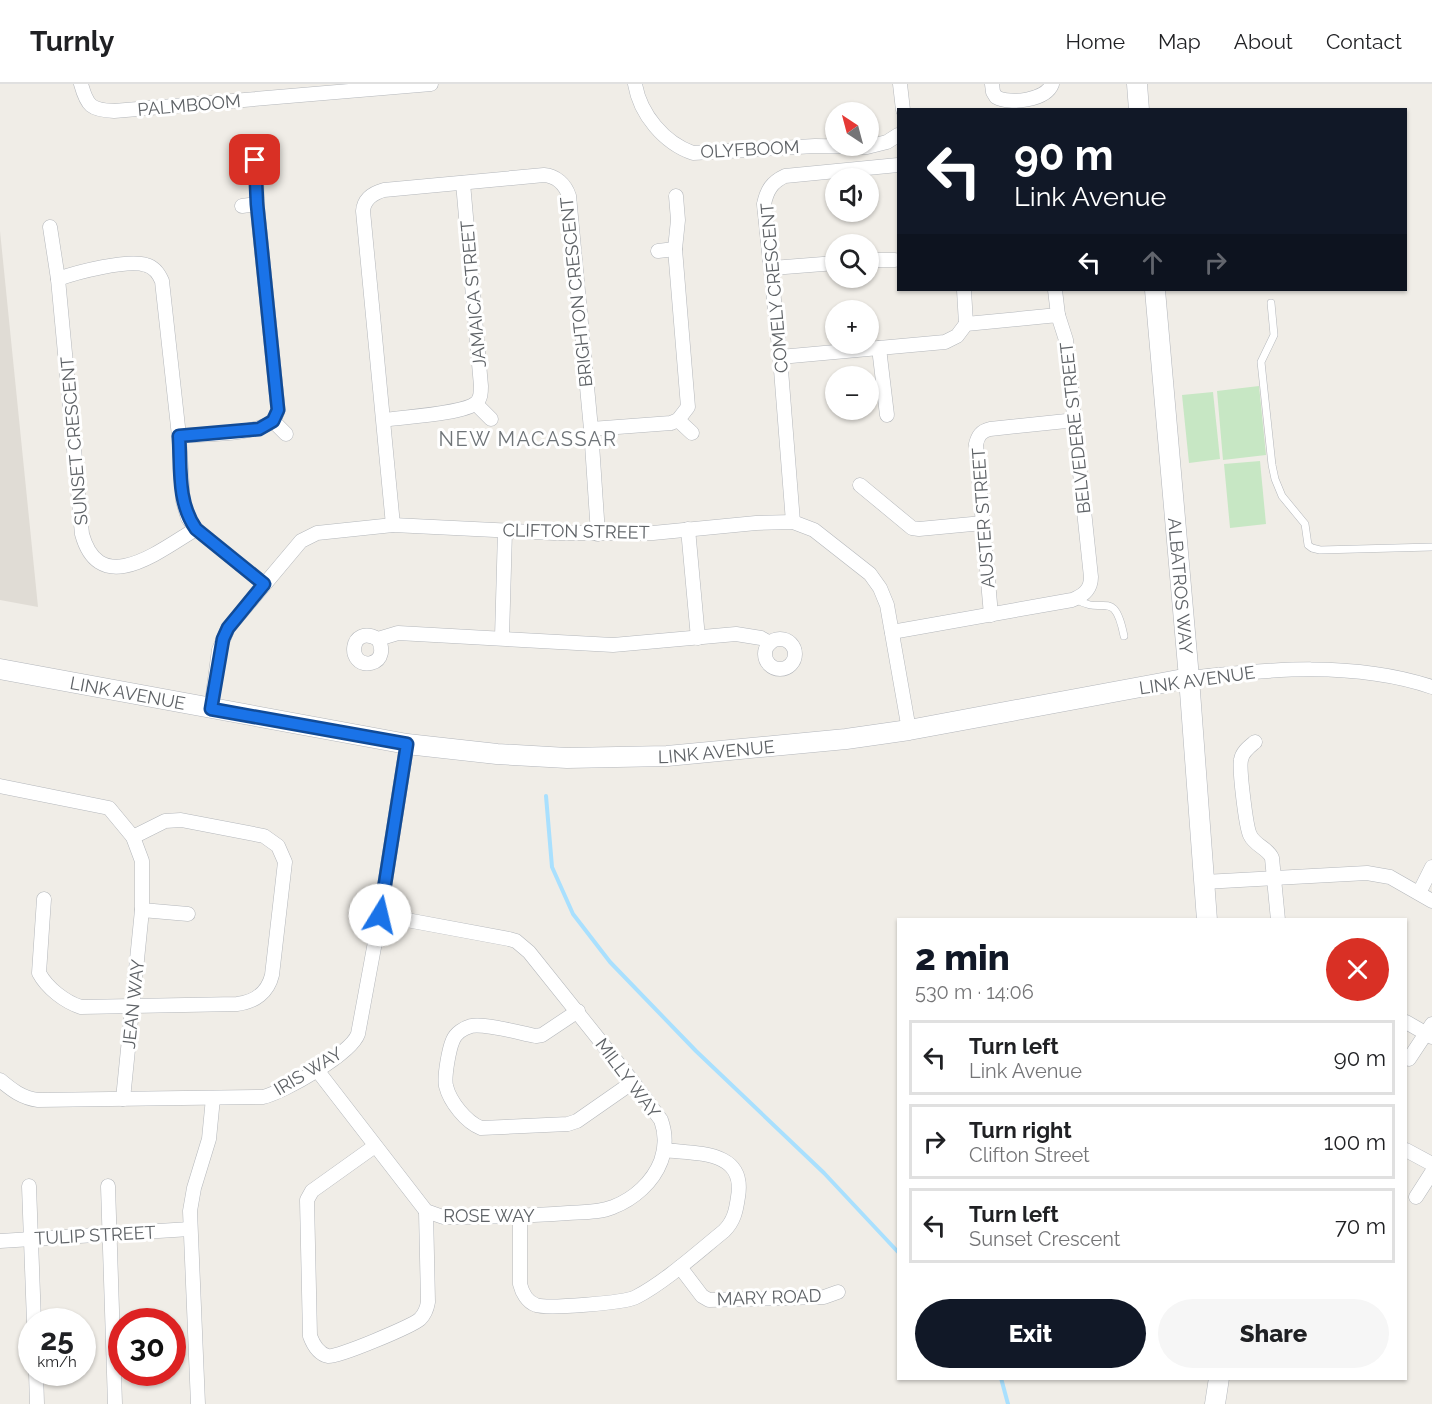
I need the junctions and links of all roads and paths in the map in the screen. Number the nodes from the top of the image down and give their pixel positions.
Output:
1 (81, 84) edge
2 (431, 84) edge
3 (635, 84) edge
4 (900, 84) edge
5 (992, 84) edge
6 (1052, 84) edge
7 (1137, 84) edge
8 (321, 89) edge
9 (903, 108) edge
10 (1139, 108) edge
11 (897, 136) edge
12 (255, 160) dead end
13 (897, 165) edge
14 (463, 183) junction
15 (676, 196) dead end
16 (257, 204) junction
17 (242, 206) dead end
18 (50, 227) dead end
19 (675, 249) junction
20 (658, 251) dead end
21 (879, 260) edge
22 (896, 260) dead end
23 (825, 264) edge
24 (772, 268) junction
25 (58, 279) junction
26 (964, 291) edge
27 (1055, 291) edge
28 (1155, 291) edge
29 (1271, 303) dead end
30 (1058, 315) junction
31 (966, 324) junction
32 (879, 348) joint
33 (825, 353) edge
34 (780, 357) junction
35 (476, 404) junction
36 (887, 415) dead end
37 (491, 419) dead end
38 (384, 420) junction
39 (678, 420) junction
40 (1076, 420) junction
41 (273, 421) junction
42 (591, 429) junction
43 (692, 433) dead end
44 (286, 434) dead end
45 (179, 436) junction
46 (860, 485) dead end
47 (793, 522) junction
48 (983, 523) junction
49 (393, 525) junction
50 (196, 529) junction
51 (688, 529) junction
52 (505, 531) junction
53 (598, 534) junction
54 (1432, 547) edge
55 (264, 584) junction
56 (1076, 599) junction
57 (991, 615) junction
58 (892, 632) junction
59 (1124, 636) dead end
60 (502, 637) junction
61 (698, 638) junction
62 (378, 639) dead end
63 (770, 643) dead end
64 (0, 669) edge
65 (1189, 678) junction
66 (1432, 687) edge
67 (211, 709) junction
68 (909, 730) junction
69 (1256, 742) dead end
70 (407, 744) junction
71 (0, 786) edge
72 (132, 837) junction
73 (1432, 867) edge
74 (1275, 879) junction
75 (1204, 882) junction
76 (1419, 893) junction
77 (44, 899) dead end
78 (1432, 901) edge
79 (142, 910) junction
80 (188, 914) dead end
81 (380, 915) junction
82 (1207, 918) edge
83 (1278, 918) edge
84 (134, 1006) junction
85 (578, 1011) junction
86 (1407, 1022) edge
87 (1430, 1031) edge
88 (1409, 1059) dead end
89 (317, 1070) junction
90 (0, 1080) edge
91 (633, 1082) junction
92 (123, 1098) junction
93 (213, 1098) junction
94 (375, 1146) junction
95 (664, 1150) junction
96 (1407, 1151) edge
97 (1432, 1164) edge
98 (1432, 1172) edge
99 (29, 1186) dead end
100 (108, 1186) dead end
101 (1416, 1197) dead end
102 (426, 1210) junction
103 (520, 1217) junction
104 (190, 1229) junction
105 (111, 1236) junction
106 (31, 1239) junction
107 (0, 1241) edge
108 (680, 1267) junction
109 (838, 1292) dead end
110 (33, 1308) edge
111 (1219, 1380) edge
112 (36, 1386) edge
113 (37, 1404) edge
114 (115, 1404) edge
115 (198, 1404) edge
116 (1215, 1404) edge

1 - 8 street, PALMBOOM
2 - 8 street, PALMBOOM
3 - 11 street, OLYFBOOM
4 - 9 street
5 - 6 street
7 - 10 street
12 - 16 street
13 - 24 street, COMELY CRESCENT
14 - 35 street, JAMAICA STREET
14 - 38 street, BRIGHTON CRESCENT
14 - 42 street, BRIGHTON CRESCENT
15 - 19 street
16 - 17 street
16 - 41 street
18 - 25 street, SUNSET CRESCENT
19 - 20 street
19 - 39 street
21 - 22 street
23 - 24 street
24 - 34 street, COMELY CRESCENT
25 - 45 street
25 - 50 street, SUNSET CRESCENT
26 - 31 street
27 - 30 street, BELVEDERE STREET
28 - 65 street, ALBATROS WAY
29 - 54 lane
30 - 31 street
30 - 40 street, BELVEDERE STREET
31 - 32 street
32 - 36 street
33 - 34 street
34 - 47 street, COMELY CRESCENT
35 - 37 street
35 - 38 street
38 - 49 street, BRIGHTON CRESCENT
39 - 42 street
39 - 43 street
40 - 48 street, AUSTER STREET
40 - 56 street, BELVEDERE STREET
41 - 44 street
41 - 45 street
42 - 53 street, BRIGHTON CRESCENT
45 - 50 street
46 - 48 street
47 - 51 street, CLIFTON STREET
47 - 58 street, CLIFTON STREET
48 - 57 street, AUSTER STREET
49 - 52 street, CLIFTON STREET
49 - 55 street, CLIFTON STREET
50 - 55 street
51 - 53 street, CLIFTON STREET
51 - 61 street
52 - 53 street, CLIFTON STREET
52 - 60 street
55 - 67 street, CLIFTON STREET
56 - 57 street
56 - 59 lane
57 - 58 street
58 - 68 street, CLIFTON STREET
60 - 61 street
60 - 62 street
61 - 63 street
64 - 67 street, LINK AVENUE
65 - 66 street, LINK AVENUE
65 - 68 street, LINK AVENUE
65 - 75 street, ALBATROS WAY
67 - 70 street, LINK AVENUE
68 - 70 street, LINK AVENUE
69 - 74 street
70 - 81 street, IRIS WAY
71 - 72 street, JEAN WAY
72 - 79 street, JEAN WAY
72 - 84 street
73 - 76 street
74 - 75 street
74 - 76 street
74 - 83 street
75 - 82 street, ALBATROS WAY
76 - 78 street
77 - 84 street
79 - 80 street
79 - 84 street, JEAN WAY
81 - 85 street, MILLY WAY
81 - 89 street, IRIS WAY
84 - 92 street, JEAN WAY
85 - 91 street, MILLY WAY
85 - 91 street
86 - 87 street
87 - 88 street
89 - 93 street, IRIS WAY
89 - 94 street, ROSE WAY
90 - 92 street, IRIS WAY
91 - 95 street, MILLY WAY
92 - 93 street, IRIS WAY
93 - 104 street
94 - 102 street, ROSE WAY
94 - 102 street
95 - 103 street, ROSE WAY
95 - 108 street
96 - 97 street
98 - 101 street
99 - 106 street
100 - 105 street
102 - 103 street, ROSE WAY
103 - 108 street
104 - 105 street, TULIP STREET
104 - 115 street
105 - 106 street, TULIP STREET
105 - 114 street
106 - 107 street, TULIP STREET
106 - 110 street
108 - 109 street, MARY ROAD
111 - 116 street
112 - 113 street

